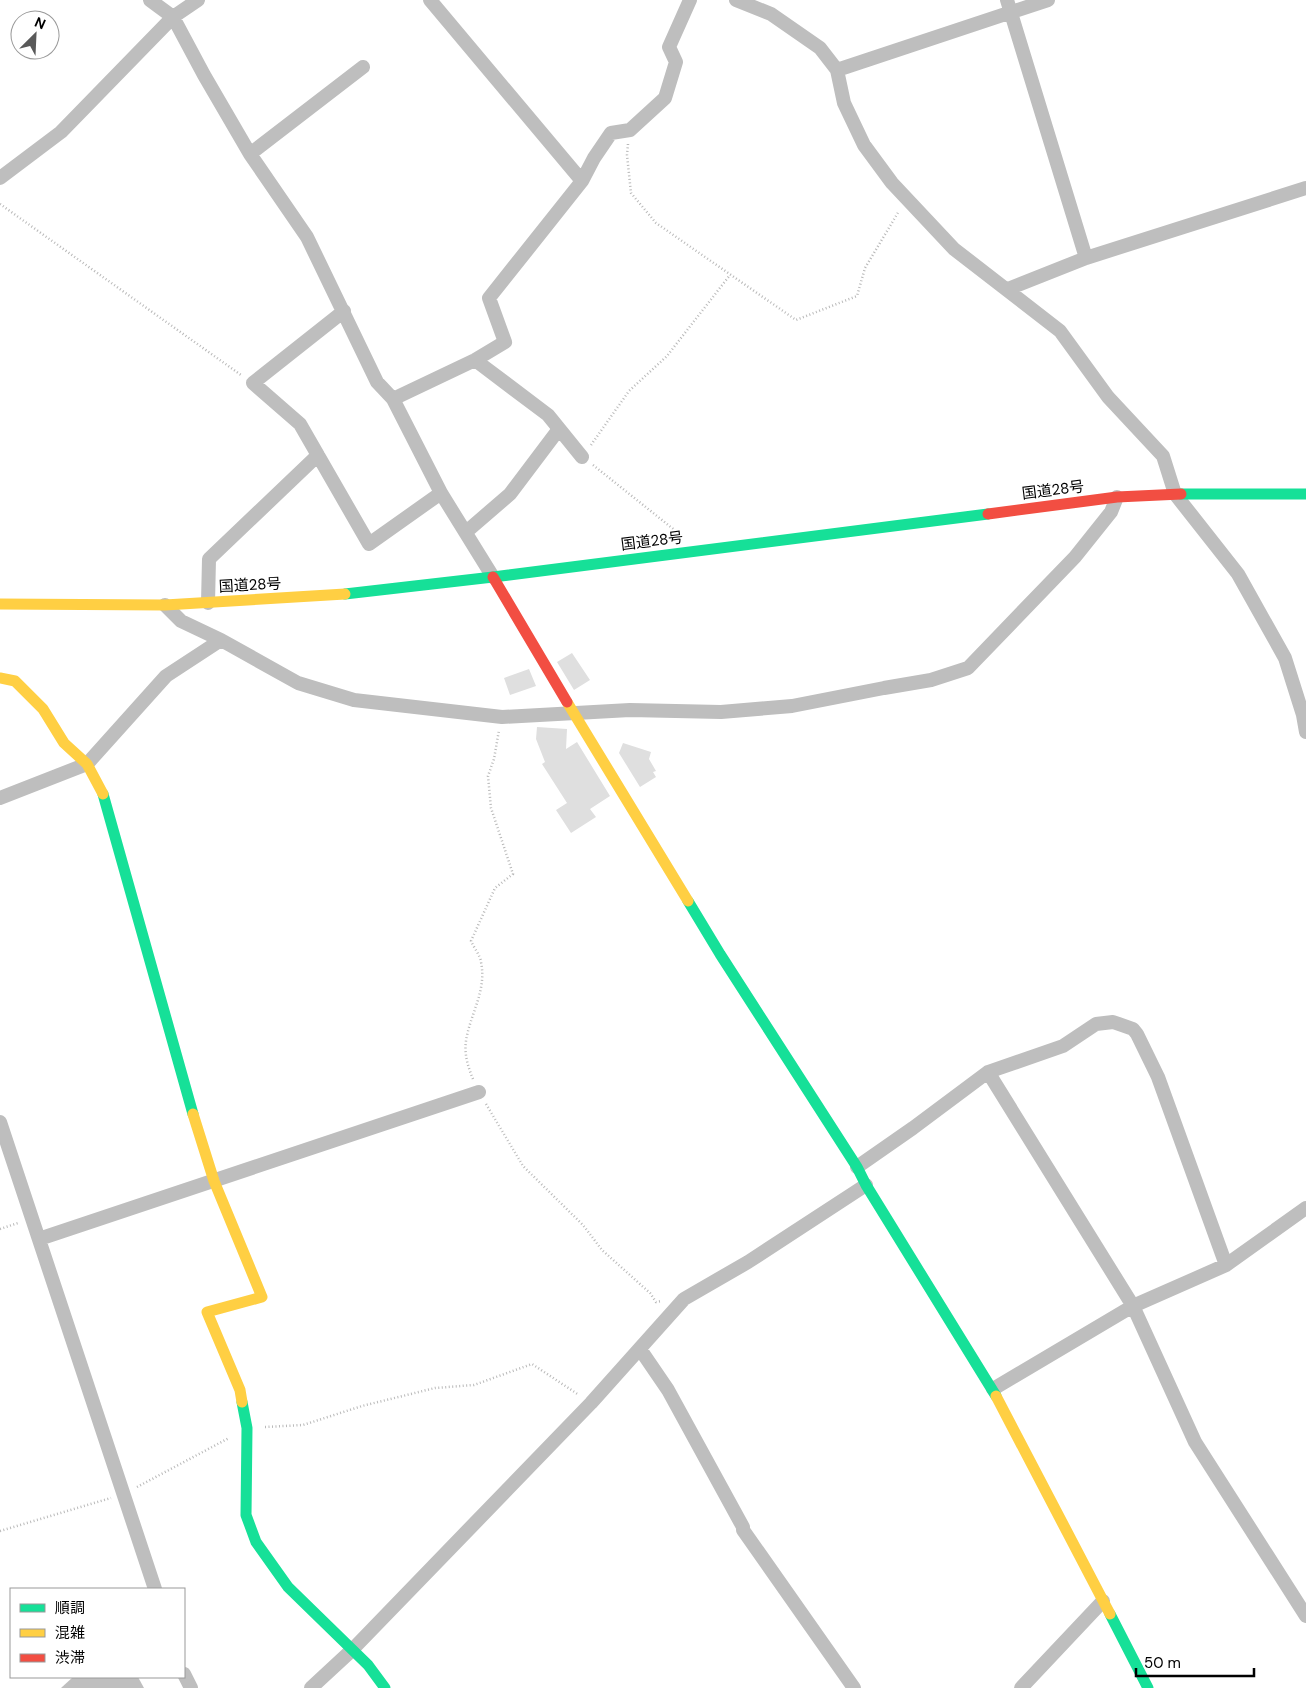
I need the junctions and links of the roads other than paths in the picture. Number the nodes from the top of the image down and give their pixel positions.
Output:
1 (150, 0) edge
2 (198, 0) edge
3 (430, 0) edge
4 (690, 0) edge
5 (736, 0) edge
6 (1048, 0) edge
7 (1009, 6) edge
8 (173, 17) junction
9 (363, 67) dead end
10 (837, 70) junction
11 (250, 154) junction
12 (0, 178) edge
13 (582, 181) junction
14 (1306, 188) edge
15 (1086, 258) junction
16 (1008, 290) junction
17 (344, 311) junction
18 (475, 360) junction
19 (392, 399) junction
20 (559, 428) junction
21 (318, 455) junction
22 (582, 457) road end
23 (441, 493) junction
24 (1174, 494) junction
25 (1306, 494) edge
26 (1117, 497) junction
27 (466, 532) junction
28 (493, 577) junction
29 (208, 603) junction
30 (0, 604) edge
31 (165, 605) junction
32 (221, 640) junction
33 (0, 678) edge
34 (574, 714) junction
35 (1306, 732) edge
36 (87, 764) junction
37 (0, 798) edge
38 (988, 1072) junction
39 (479, 1092) road end
40 (0, 1122) edge
41 (857, 1166) junction
42 (214, 1181) junction
43 (866, 1185) junction
44 (1306, 1208) edge
45 (39, 1239) junction
46 (1226, 1264) junction
47 (1133, 1306) junction
48 (640, 1349) junction
49 (994, 1389) junction
50 (155, 1588) edge
51 (1103, 1601) junction
52 (1306, 1616) edge
53 (352, 1650) junction
54 (185, 1676) edge
55 (191, 1688) edge
56 (311, 1688) edge
57 (385, 1688) edge
58 (854, 1688) edge
59 (1021, 1688) edge
60 (1148, 1688) edge

1 - 8 street
2 - 8 street
3 - 13 street
4 - 13 street
5 - 10 street
6 - 7 street
7 - 10 street
7 - 15 street
8 - 11 street
8 - 12 street
9 - 11 street
10 - 16 street
11 - 17 street
13 - 18 street
14 - 15 street
15 - 16 street
16 - 24 street
17 - 19 street
17 - 21 street
18 - 19 street
18 - 20 street
19 - 23 street
20 - 22 street
20 - 27 street
21 - 23 street
21 - 29 street
23 - 27 street
24 - 25 main road, 国道28号
24 - 26 main road, 国道28号
24 - 35 street
26 - 28 main road, 国道28号
26 - 34 street
27 - 28 street
28 - 29 main road, 国道28号
28 - 34 main road
29 - 31 main road, 国道28号
30 - 31 main road, 国道28号
31 - 32 street
32 - 34 street
32 - 36 street
33 - 36 main road
34 - 41 main road
36 - 37 street
36 - 42 main road
38 - 41 street
38 - 46 street
38 - 47 street
39 - 42 street
40 - 45 street
41 - 43 main road
42 - 45 street
42 - 53 main road
43 - 48 street
43 - 49 main road
44 - 46 street
45 - 50 street
46 - 47 street
47 - 49 street
47 - 52 street
48 - 53 street
48 - 58 street
49 - 51 main road
51 - 59 street
51 - 60 main road
53 - 56 street
53 - 57 main road
54 - 55 street

